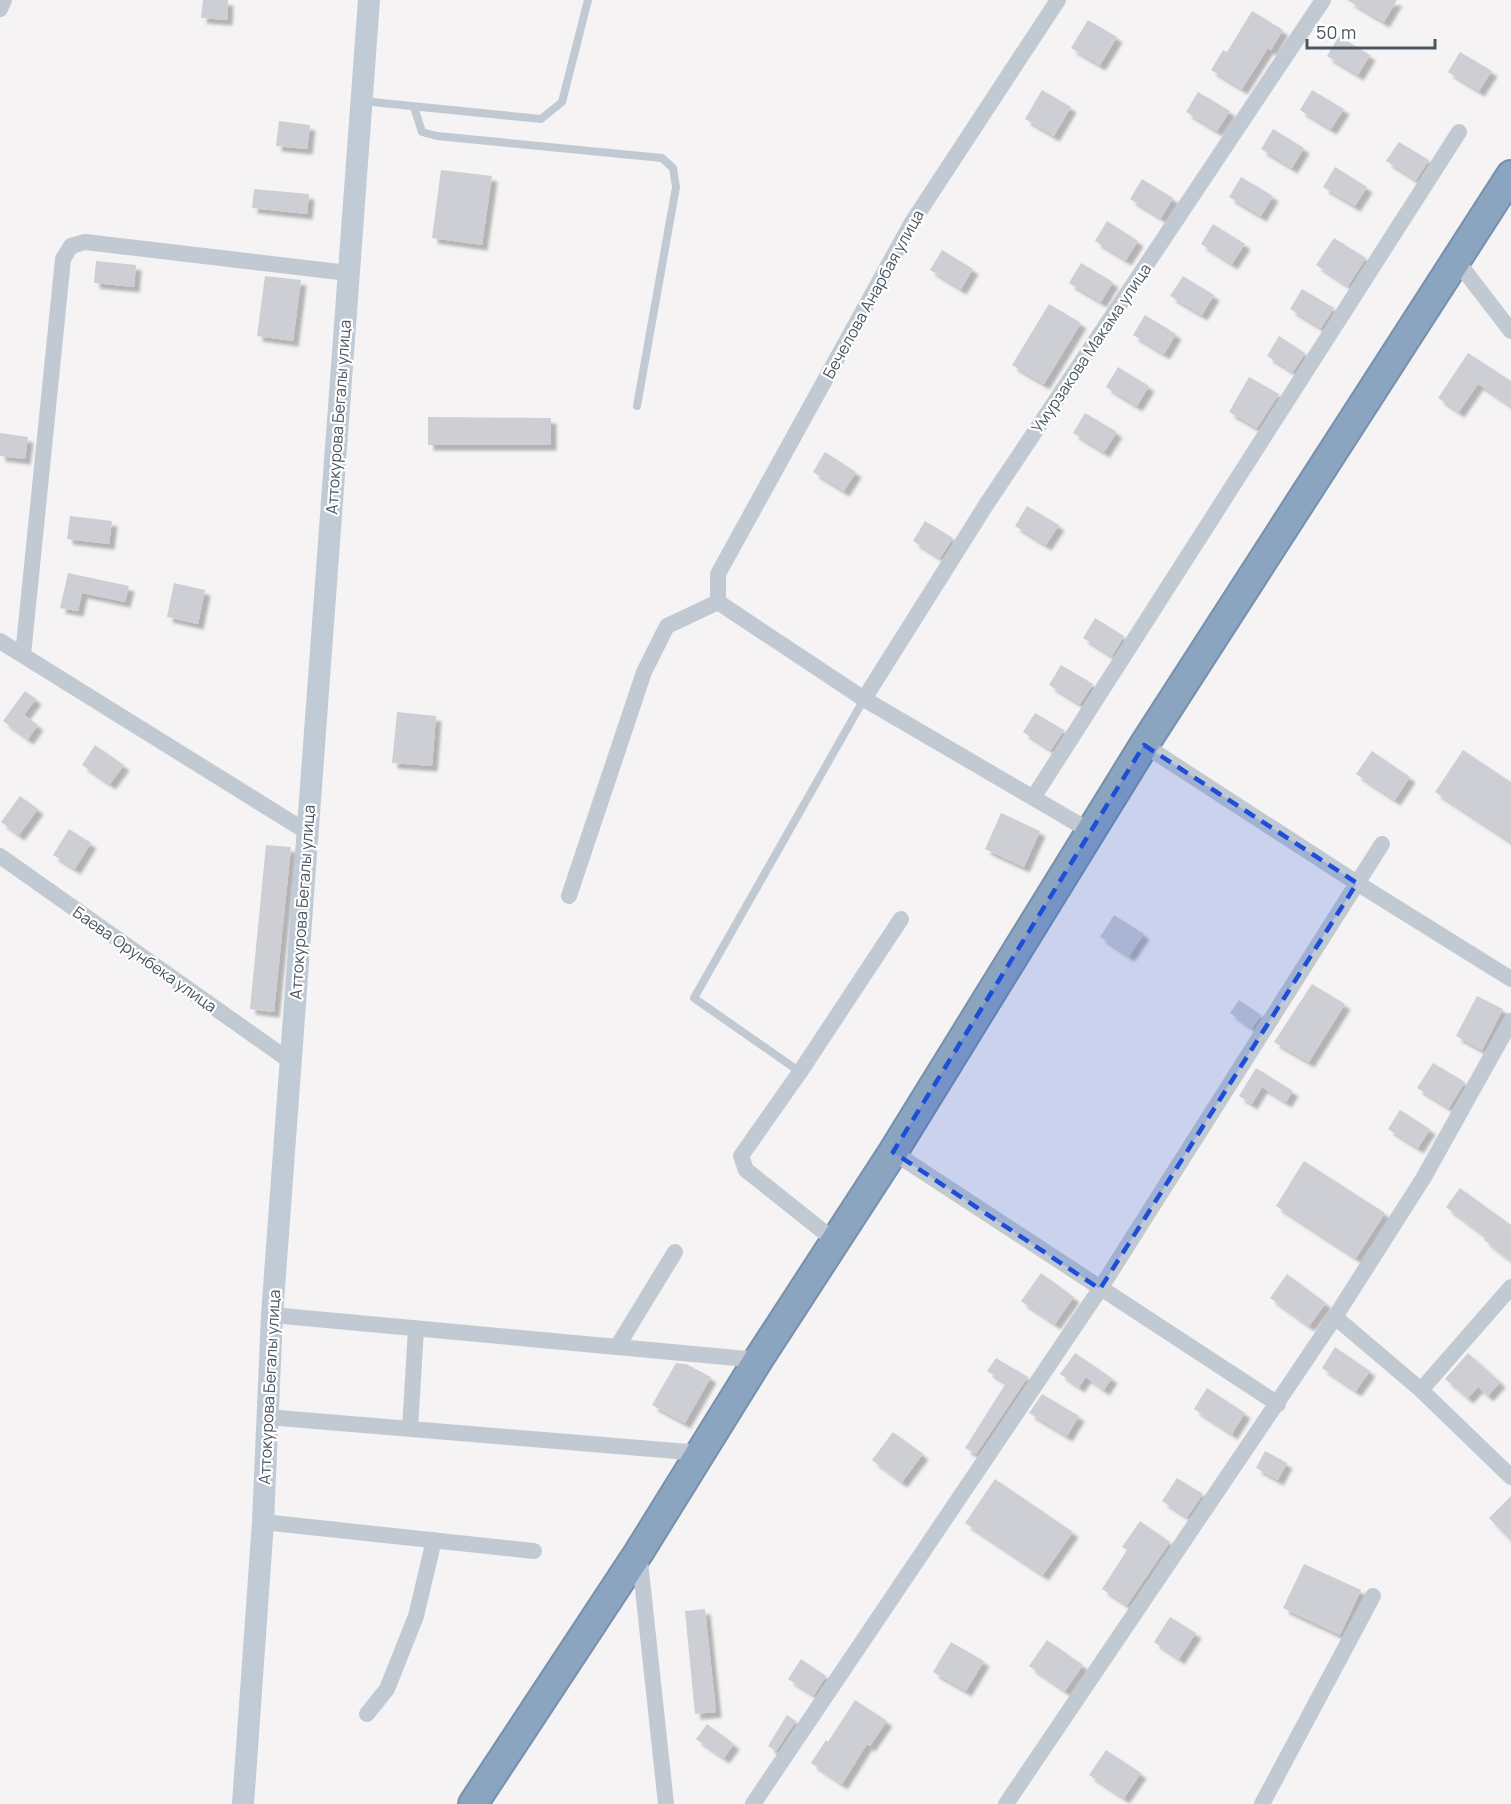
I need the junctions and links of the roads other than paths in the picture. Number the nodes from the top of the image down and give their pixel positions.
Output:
1 (4, 0) edge
2 (369, 0) edge
3 (588, 0) edge
4 (1058, 0) edge
5 (1323, 0) edge
6 (0, 9) edge
7 (362, 101) junction
8 (414, 107) junction
9 (1459, 132) dead end
10 (1511, 175) edge
11 (1457, 261) junction
12 (348, 273) junction
13 (1511, 331) edge
14 (637, 406) dead end
15 (718, 602) junction
16 (0, 641) edge
17 (23, 655) junction
18 (864, 699) junction
19 (1144, 745) junction
20 (1034, 798) junction
21 (1090, 831) junction
22 (307, 832) junction
23 (1382, 844) dead end
24 (0, 856) edge
25 (1357, 883) junction
26 (569, 896) dead end
27 (901, 919) dead end
28 (1511, 979) edge
29 (1511, 1021) edge
30 (290, 1061) junction
31 (800, 1072) junction
32 (893, 1152) junction
33 (834, 1240) junction
34 (675, 1252) dead end
35 (1511, 1287) edge
36 (1100, 1289) junction
37 (272, 1315) junction
38 (1335, 1317) junction
39 (416, 1328) junction
40 (617, 1347) junction
41 (758, 1359) junction
42 (1421, 1390) junction
43 (1278, 1404) junction
44 (267, 1417) junction
45 (410, 1429) junction
46 (700, 1453) junction
47 (1511, 1477) edge
48 (262, 1522) junction
49 (434, 1540) junction
50 (534, 1551) dead end
51 (639, 1552) junction
52 (1373, 1596) dead end
53 (367, 1714) dead end
54 (243, 1804) edge
55 (473, 1804) edge
56 (666, 1804) edge
57 (753, 1804) edge
58 (1006, 1804) edge
59 (1262, 1804) edge

1 - 6 street
2 - 7 main road, Аттокурова Бегалы улица
3 - 8 lane
4 - 15 street, Бечелова Анарбая улица
5 - 18 street, Умурзакова Макама улица
7 - 8 lane
7 - 12 main road, Аттокурова Бегалы улица
8 - 14 lane
9 - 20 street
10 - 11 highway
11 - 13 street
11 - 19 highway
12 - 17 street
12 - 22 main road, Аттокурова Бегалы улица
15 - 18 street
15 - 26 street
16 - 17 street
17 - 22 street
18 - 20 street
18 - 31 lane
19 - 21 highway
19 - 25 street
20 - 21 street
21 - 32 highway
22 - 30 main road, Аттокурова Бегалы улица
23 - 25 street
24 - 30 street, Баева Орунбека улица
25 - 28 street
25 - 36 street
27 - 31 street
29 - 38 street
30 - 37 main road, Аттокурова Бегалы улица
31 - 33 street
32 - 33 highway
32 - 36 street
33 - 41 highway
34 - 40 street
35 - 42 street
36 - 43 street
36 - 57 street
37 - 39 street
37 - 44 main road, Аттокурова Бегалы улица
38 - 42 street
38 - 43 street
39 - 40 street
39 - 45 street
40 - 41 street
41 - 46 highway
42 - 47 street
43 - 58 street
44 - 45 street
44 - 48 main road, Аттокурова Бегалы улица
45 - 46 street
46 - 51 highway
48 - 49 street
48 - 54 main road, Аттокурова Бегалы улица
49 - 50 street
49 - 53 street
51 - 55 highway
51 - 56 street
52 - 59 street

